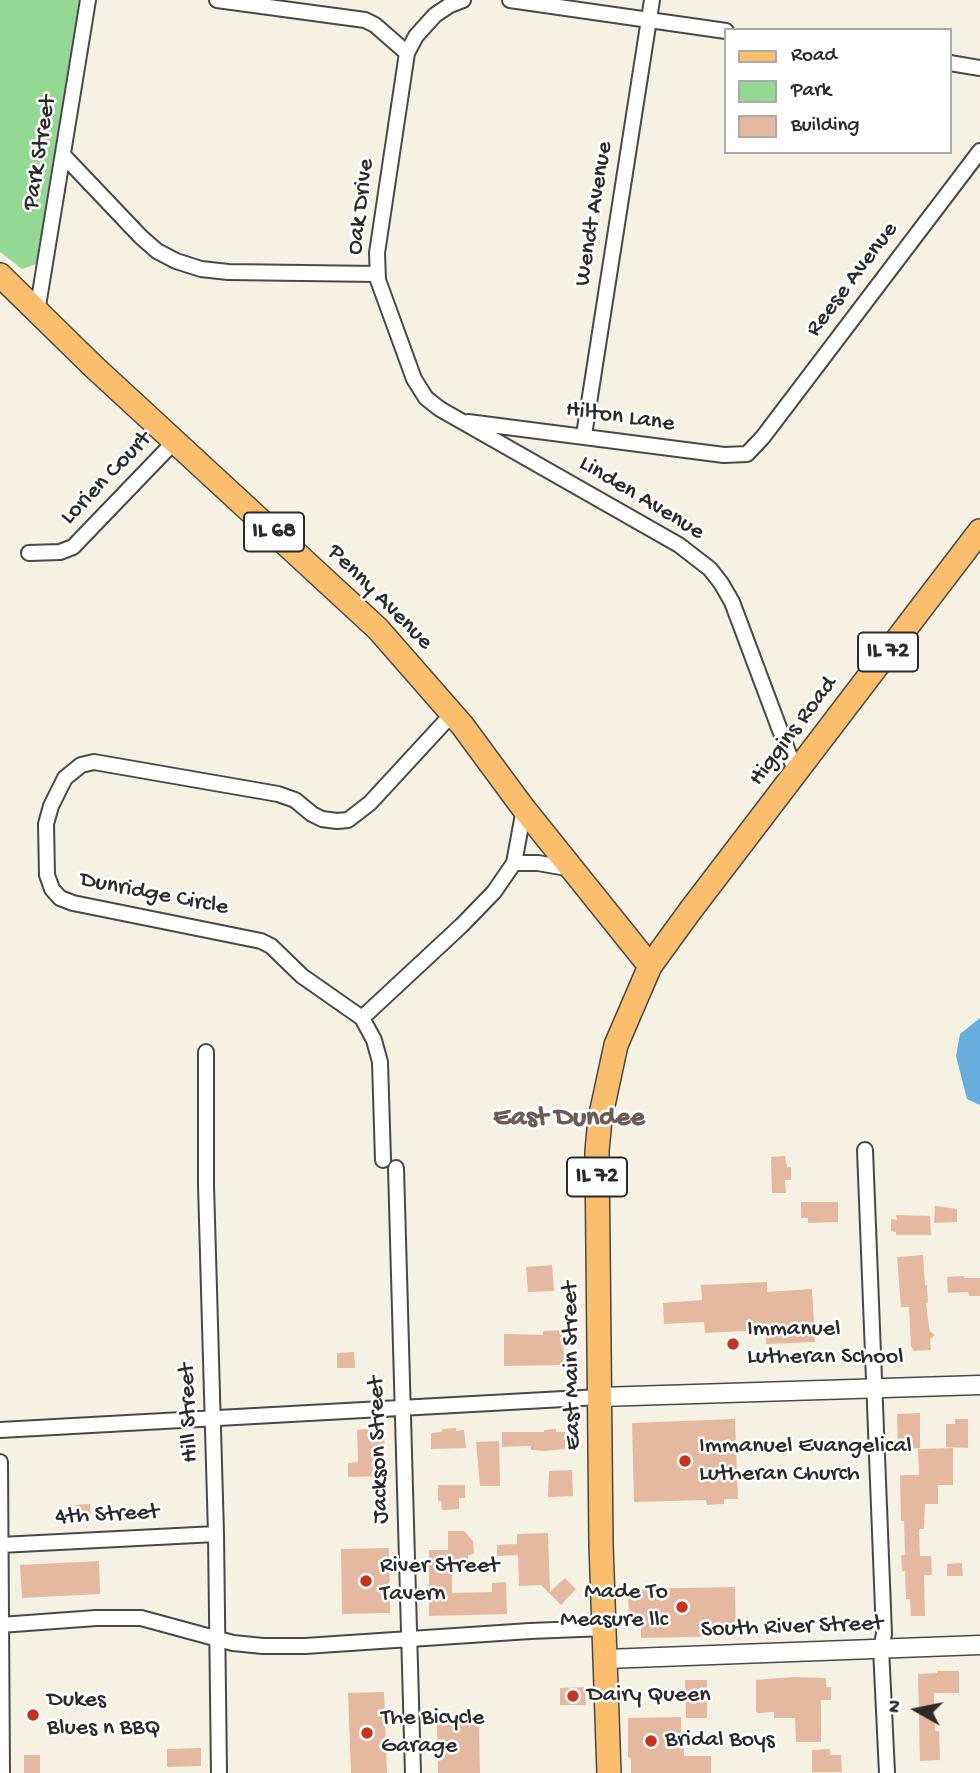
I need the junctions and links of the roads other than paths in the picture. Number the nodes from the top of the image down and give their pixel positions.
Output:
1 (88, 0) edge
2 (217, 0) edge
3 (463, 0) edge
4 (510, 0) edge
5 (652, 0) edge
6 (649, 20) junction
7 (724, 31) edge
8 (407, 53) junction
9 (952, 64) edge
10 (980, 68) edge
11 (980, 151) edge
12 (64, 156) junction
13 (377, 274) junction
14 (0, 275) edge
15 (37, 312) junction
16 (463, 422) junction
17 (584, 435) junction
18 (763, 438) joint
19 (175, 441) junction
20 (980, 531) edge
21 (30, 553) dead end
22 (453, 713) junction
23 (796, 773) junction
24 (524, 810) junction
25 (514, 863) junction
26 (572, 869) junction
27 (650, 966) junction
28 (362, 1018) junction
29 (206, 1052) dead end
30 (865, 1150) dead end
31 (383, 1160) dead end
32 (396, 1168) dead end
33 (980, 1385) edge
34 (874, 1388) junction
35 (600, 1397) junction
36 (401, 1407) junction
37 (212, 1417) junction
38 (0, 1430) edge
39 (0, 1462) edge
40 (216, 1534) junction
41 (1, 1545) edge
42 (1, 1625) edge
43 (605, 1628) junction
44 (218, 1639) junction
45 (410, 1639) junction
46 (980, 1645) edge
47 (881, 1648) junction
48 (606, 1659) junction
49 (1, 1731) edge
50 (2, 1773) edge
51 (219, 1773) edge
52 (413, 1773) edge
53 (609, 1773) edge
54 (887, 1773) edge

1 - 12 street, Park Street
2 - 8 street
3 - 8 street
4 - 6 street
5 - 6 street, Wendt Avenue
6 - 7 street
6 - 17 street, Wendt Avenue
8 - 13 street, Oak Drive
9 - 10 street
11 - 18 street, Reese Avenue
12 - 13 street
12 - 15 street, Park Street
13 - 16 street, Oak Drive
14 - 15 main road, Penny Avenue / IL 68
15 - 19 main road, Penny Avenue / IL 68
16 - 17 street, Hilton Lane
16 - 23 street, Linden Avenue
17 - 18 street, Hilton Lane
19 - 21 street, Lorien Court
19 - 22 main road, Penny Avenue / IL 68
20 - 23 main road, Higgins Road / IL 72
22 - 24 main road, Penny Avenue / IL 68
22 - 28 street, Dunridge Circle
23 - 27 main road, Higgins Road / IL 72
24 - 25 street
24 - 26 main road, Penny Avenue / IL 68
25 - 26 street
25 - 28 street
26 - 27 main road, Penny Avenue / IL 68
27 - 35 main road, East Main Street / IL 72
28 - 31 street
29 - 37 street, Hill Street
30 - 34 street
32 - 36 street, Jackson Street
33 - 34 street
34 - 35 street
34 - 47 street
35 - 36 street
35 - 43 main road, East Main Street / IL 72
36 - 37 street
36 - 45 street, Jackson Street
37 - 38 street
37 - 40 street, Hill Street
39 - 41 street
40 - 41 street, 4th Street
40 - 44 street, Hill Street
41 - 42 street
42 - 44 street
42 - 49 street
43 - 45 street
43 - 48 main road, East Main Street / IL 72
44 - 45 street
44 - 51 street, Hill Street
45 - 52 street, Jackson Street
46 - 47 street, South River Street
47 - 48 street, South River Street
47 - 54 street
48 - 53 main road, East Main Street / IL 72
49 - 50 street

